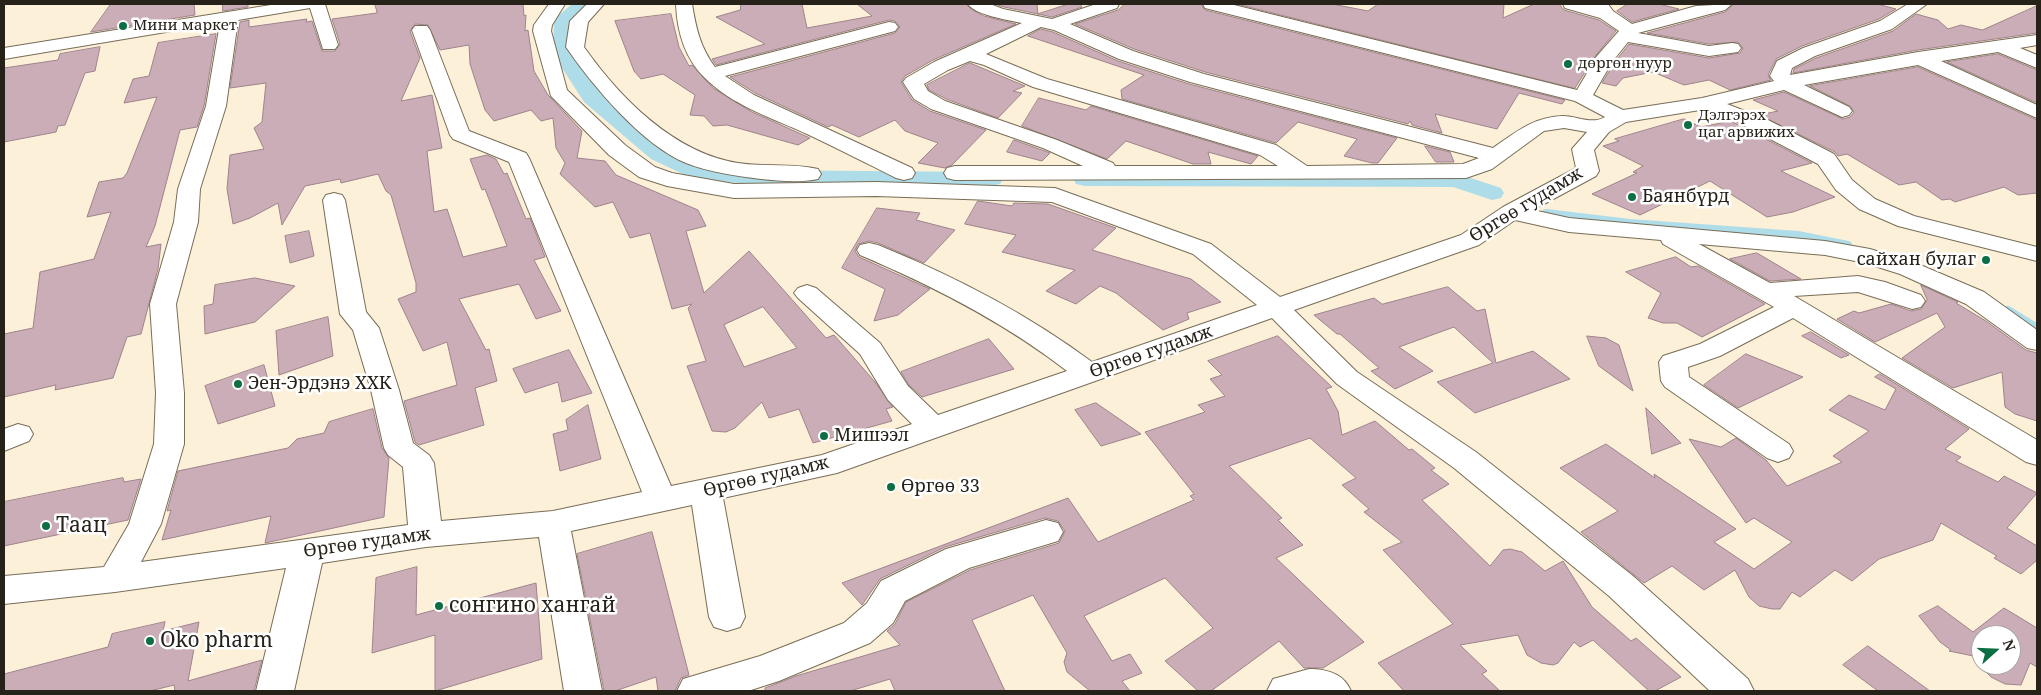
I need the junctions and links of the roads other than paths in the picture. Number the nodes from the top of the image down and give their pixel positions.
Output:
1 (307, 4) edge
2 (317, 4) edge
3 (557, 4) edge
4 (596, 4) edge
5 (684, 4) edge
6 (976, 4) edge
7 (1110, 4) edge
8 (1211, 4) edge
9 (1572, 4) edge
10 (1724, 4) edge
11 (1919, 4) edge
12 (1685, 8) edge
13 (1603, 9) edge
14 (230, 15) junction
15 (1045, 23) junction
16 (889, 27) dead end
17 (421, 30) dead end
18 (1627, 33) junction
19 (2037, 40) edge
20 (329, 45) dead end
21 (2000, 46) junction
22 (1732, 48) dead end
23 (4, 53) edge
24 (969, 55) junction
25 (1918, 58) junction
26 (2037, 62) edge
27 (711, 74) junction
28 (1787, 84) junction
29 (1582, 97) junction
30 (1700, 104) junction
31 (1842, 111) dead end
32 (2037, 112) edge
33 (1611, 122) junction
34 (1494, 155) junction
35 (1301, 172) junction
36 (904, 173) junction
37 (1118, 173) junction
38 (334, 200) dead end
39 (1511, 212) junction
40 (1662, 234) junction
41 (869, 250) dead end
42 (2037, 254) edge
43 (1765, 292) junction
44 (808, 293) dead end
45 (1912, 301) dead end
46 (1794, 307) junction
47 (1277, 308) junction
48 (2037, 342) edge
49 (1090, 374) junction
50 (933, 428) junction
51 (1778, 451) dead end
52 (2037, 454) edge
53 (706, 491) junction
54 (661, 500) junction
55 (553, 523) junction
56 (1046, 532) dead end
57 (426, 535) junction
58 (307, 552) junction
59 (115, 579) junction
60 (4, 590) edge
61 (728, 617) dead end
62 (275, 691) edge
63 (583, 691) edge
64 (696, 691) edge
65 (1286, 691) edge
66 (1332, 691) edge
67 (1735, 691) edge

1 - 14 street
2 - 20 street
3 - 47 street
4 - 36 street
5 - 27 street
6 - 15 street
7 - 15 street
8 - 29 street
9 - 13 street
10 - 12 street
11 - 28 street
12 - 18 street
13 - 18 street
14 - 23 street
14 - 59 street
15 - 24 street
15 - 34 street
16 - 27 street
17 - 54 street
18 - 22 street
18 - 29 street
19 - 21 street
21 - 25 street
21 - 26 street
24 - 35 street
24 - 37 street
25 - 28 street
25 - 32 street
27 - 36 street
28 - 30 street
28 - 31 street
29 - 33 street
30 - 33 street
30 - 42 street
33 - 34 street
33 - 39 street, Өргөө гудамж
34 - 35 street
35 - 37 street
36 - 37 street
38 - 57 street
39 - 40 street
39 - 47 street, Өргөө гудамж
40 - 43 street
40 - 48 street
41 - 49 street
43 - 45 street
43 - 46 street
44 - 50 street
46 - 51 street
46 - 52 street
47 - 49 street, Өргөө гудамж
47 - 67 street
49 - 50 street, Өргөө гудамж
50 - 53 street, Өргөө гудамж
53 - 54 street, Өргөө гудамж
53 - 61 street
54 - 55 street, Өргөө гудамж
55 - 57 street, Өргөө гудамж
55 - 63 street
56 - 64 street
57 - 58 street, Өргөө гудамж
58 - 59 street, Өргөө гудамж
58 - 62 street
59 - 60 street, Өргөө гудамж
65 - 66 street

